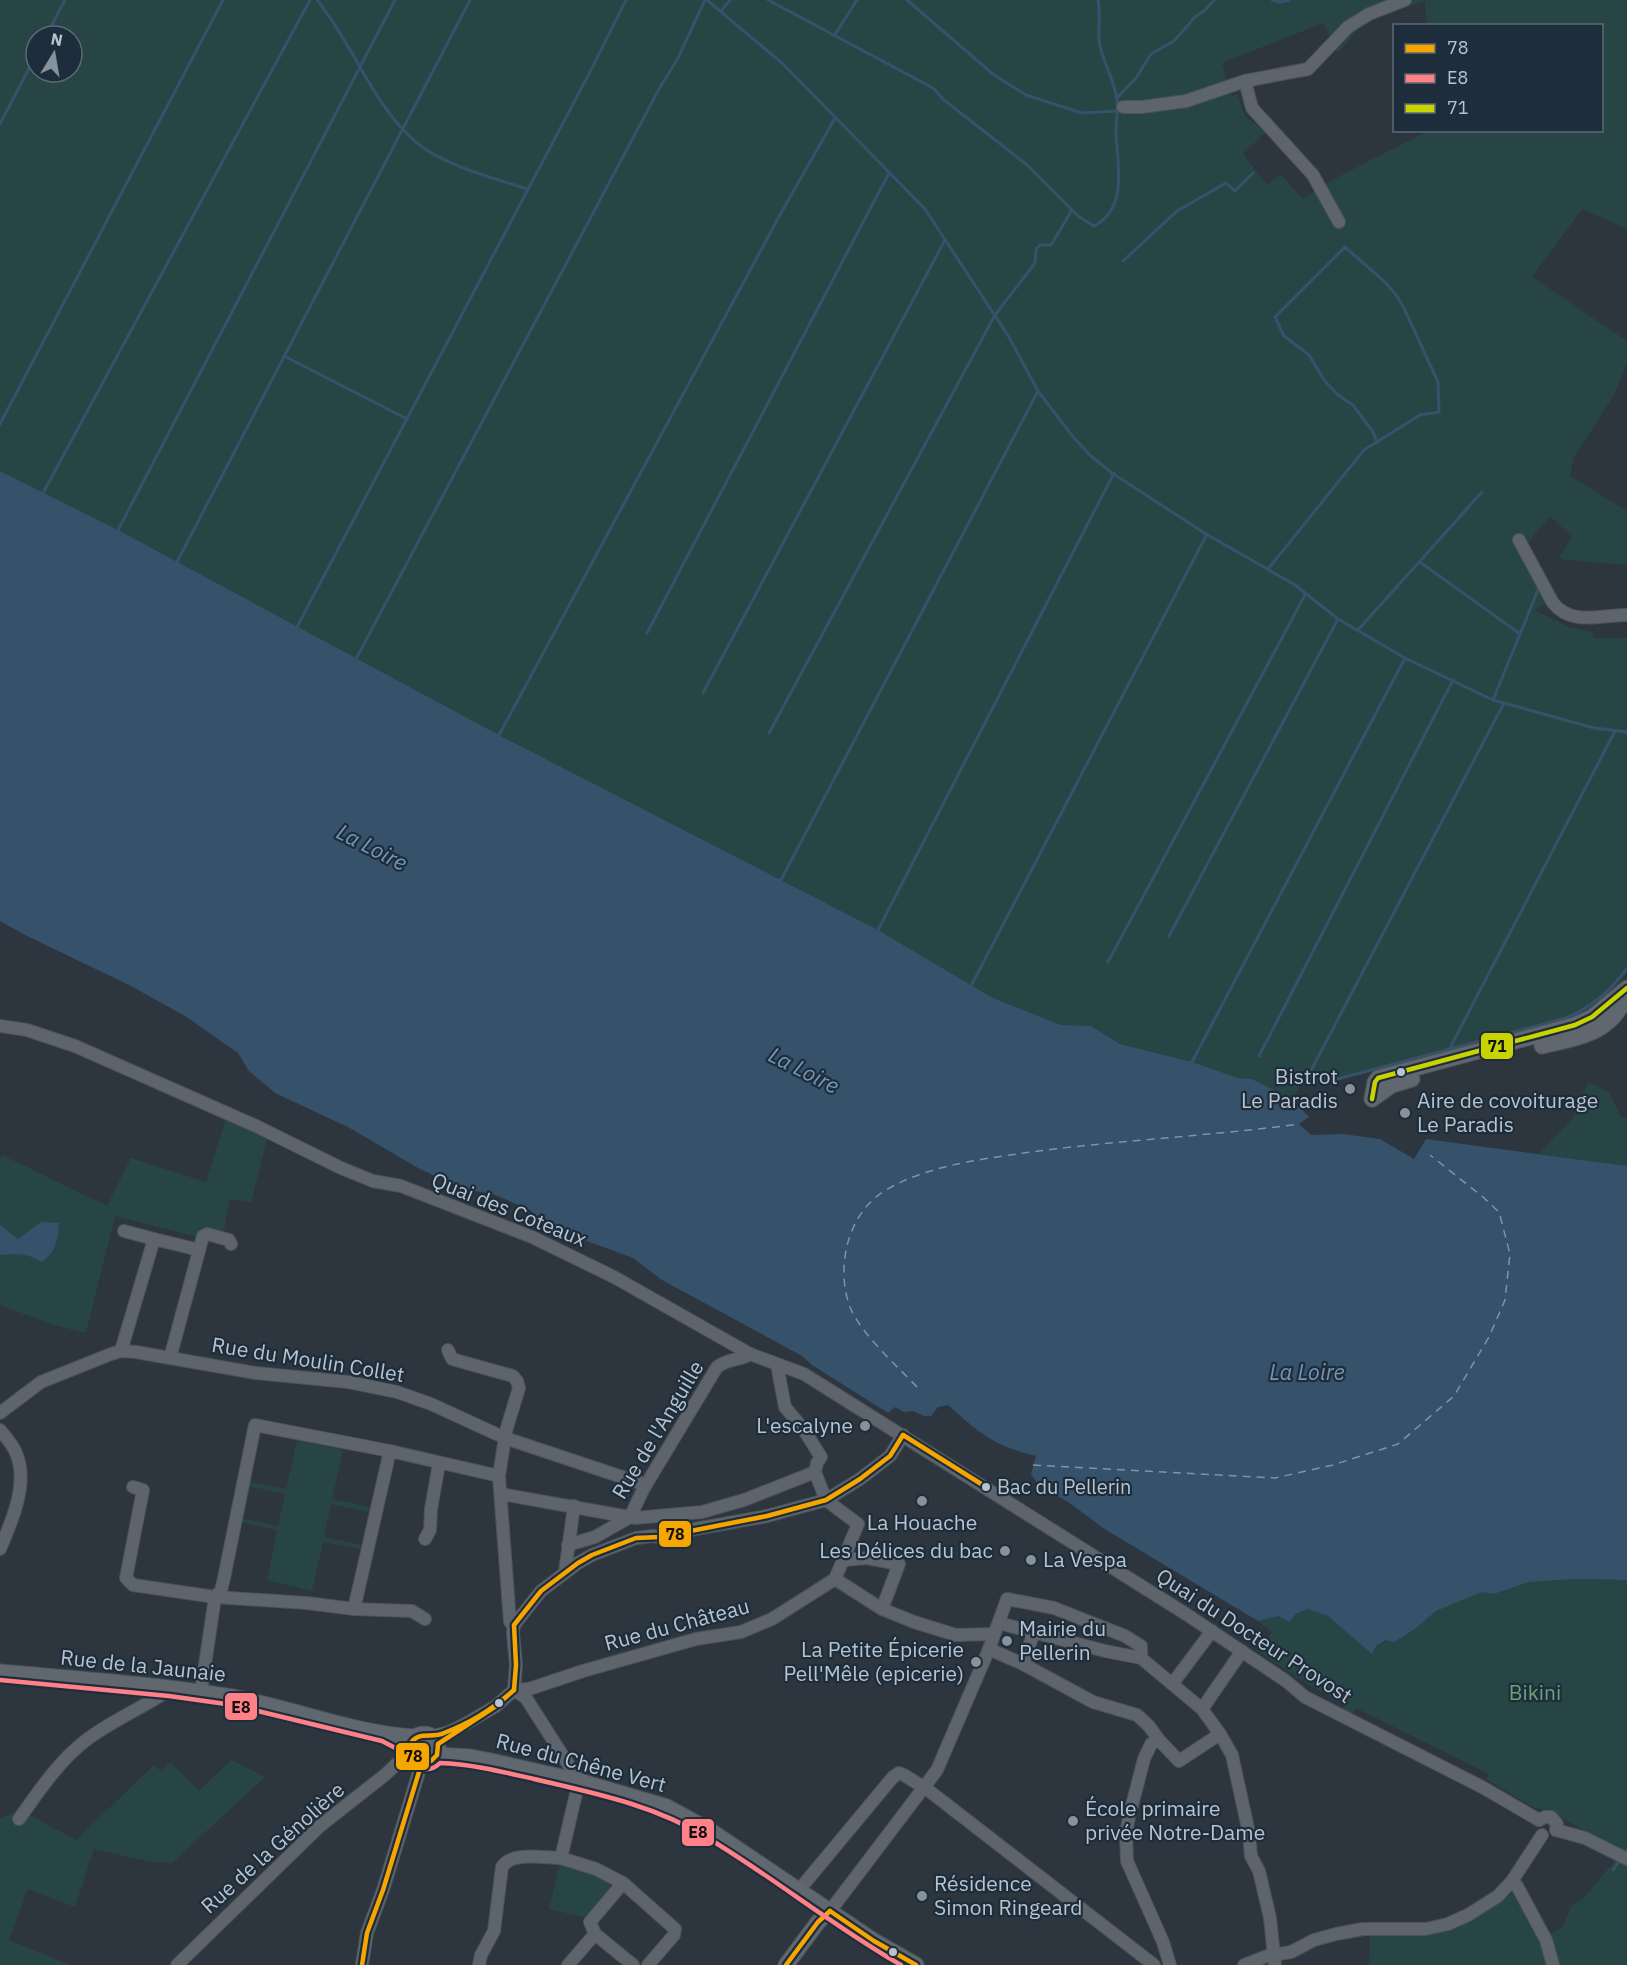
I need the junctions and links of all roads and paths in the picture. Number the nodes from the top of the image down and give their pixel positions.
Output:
1 (1405, 0) edge
2 (1245, 81) junction
3 (1123, 107) dead end
4 (1339, 222) dead end
5 (1519, 540) dead end
6 (1627, 615) edge
7 (1627, 988) edge
8 (1627, 993) edge
9 (0, 1026) edge
10 (124, 1231) dead end
11 (154, 1239) junction
12 (231, 1244) dead end
13 (199, 1250) junction
14 (448, 1350) dead end
15 (121, 1351) junction
16 (750, 1354) junction
17 (170, 1358) junction
18 (777, 1365) junction
19 (0, 1413) edge
20 (0, 1430) edge
21 (903, 1435) junction
22 (505, 1438) junction
23 (390, 1451) junction
24 (440, 1464) junction
25 (816, 1467) junction
26 (956, 1469) joint
27 (499, 1476) junction
28 (646, 1485) junction
29 (133, 1487) dead end
30 (501, 1494) junction
31 (826, 1500) junction
32 (574, 1506) junction
33 (630, 1517) junction
34 (425, 1539) dead end
35 (568, 1545) junction
36 (0, 1549) edge
37 (844, 1560) junction
38 (565, 1572) junction
39 (835, 1579) junction
40 (215, 1597) junction
41 (354, 1609) junction
42 (882, 1609) junction
43 (425, 1619) dead end
44 (514, 1625) junction
45 (996, 1629) junction
46 (1212, 1631) junction
47 (1034, 1632) junction
48 (989, 1648) junction
49 (1242, 1651) junction
50 (1141, 1658) junction
51 (1023, 1664) junction
52 (0, 1672) edge
53 (1172, 1684) junction
54 (164, 1688) junction
55 (514, 1690) junction
56 (201, 1692) junction
57 (1202, 1709) junction
58 (1220, 1734) junction
59 (1159, 1740) junction
60 (437, 1745) junction
61 (414, 1752) junction
62 (579, 1781) junction
63 (924, 1788) junction
64 (19, 1819) dead end
65 (1539, 1820) junction
66 (1556, 1830) junction
67 (1542, 1835) junction
68 (561, 1858) junction
69 (1627, 1859) edge
70 (1512, 1881) junction
71 (622, 1883) junction
72 (799, 1890) junction
73 (830, 1911) junction
74 (595, 1934) junction
75 (1275, 1960) edge
76 (178, 1965) edge
77 (362, 1965) edge
78 (479, 1965) edge
79 (568, 1965) edge
80 (633, 1965) edge
81 (648, 1965) edge
82 (786, 1965) edge
83 (916, 1965) edge
84 (1154, 1965) edge
85 (1170, 1965) edge
86 (1244, 1965) edge
87 (1553, 1965) edge

1 - 2 street
2 - 3 street
2 - 4 street
5 - 6 street
7 - 8 main road
9 - 16 street, Quai des Coteaux
10 - 11 street
11 - 13 street
11 - 15 street
12 - 13 street
13 - 17 street
14 - 22 street
15 - 17 street, Rue du Moulin Collet
15 - 19 street, Rue du Moulin Collet
16 - 18 street, Quai des Coteaux
16 - 28 street, Rue de l'Anguille
17 - 22 street, Rue du Moulin Collet
18 - 21 street, Quai des Coteaux
18 - 25 street
20 - 36 street
21 - 26 street, Quai des Coteaux
21 - 31 street
22 - 27 street
22 - 28 street, Rue du Moulin Collet
23 - 24 street
23 - 40 street
23 - 41 street
24 - 27 street
24 - 34 street
25 - 31 street
25 - 33 street
26 - 46 street, Quai du Docteur Provost
27 - 30 street
28 - 33 street, Rue de l'Anguille
29 - 40 street
30 - 32 street
30 - 44 street
31 - 37 street
31 - 38 street
32 - 33 street
32 - 35 street
33 - 35 street, Rue de l'Anguille
35 - 38 street
37 - 39 street
37 - 42 street
38 - 44 street
39 - 42 street
39 - 55 street, Rue du Château
40 - 41 street
40 - 56 street
41 - 43 street
42 - 45 street
44 - 55 street
45 - 47 street
45 - 48 street
45 - 50 street
46 - 49 street, Quai du Docteur Provost
46 - 53 street
47 - 50 street
47 - 51 street
48 - 51 street
48 - 63 street
49 - 57 street
49 - 65 street, Quai du Docteur Provost
50 - 53 street
51 - 59 street
52 - 54 main road, Rue de la Jaunaie
53 - 57 street
54 - 56 main road, Rue de la Jaunaie
54 - 64 street
55 - 60 street, Rue du Château
55 - 62 street
56 - 61 main road, Rue de la Jaunaie
57 - 58 street
58 - 59 street
58 - 75 street
59 - 85 street
60 - 61 main road
60 - 61 main road, Rue de la Jaunaie
60 - 62 main road, Rue du Chêne Vert
61 - 76 street, Rue de la Génolière
61 - 77 street
62 - 68 street
62 - 72 main road, Rue du Chêne Vert
63 - 72 street
63 - 73 street
63 - 84 street
65 - 66 street
65 - 67 street
66 - 67 street
66 - 69 street
67 - 70 street
68 - 71 street
68 - 78 street
70 - 75 street
70 - 87 street
71 - 74 street
71 - 81 street
72 - 73 main road, Rue du Chêne Vert
73 - 82 main road
73 - 83 main road, Rue du Chêne Vert
74 - 79 street
74 - 80 street
75 - 86 street

